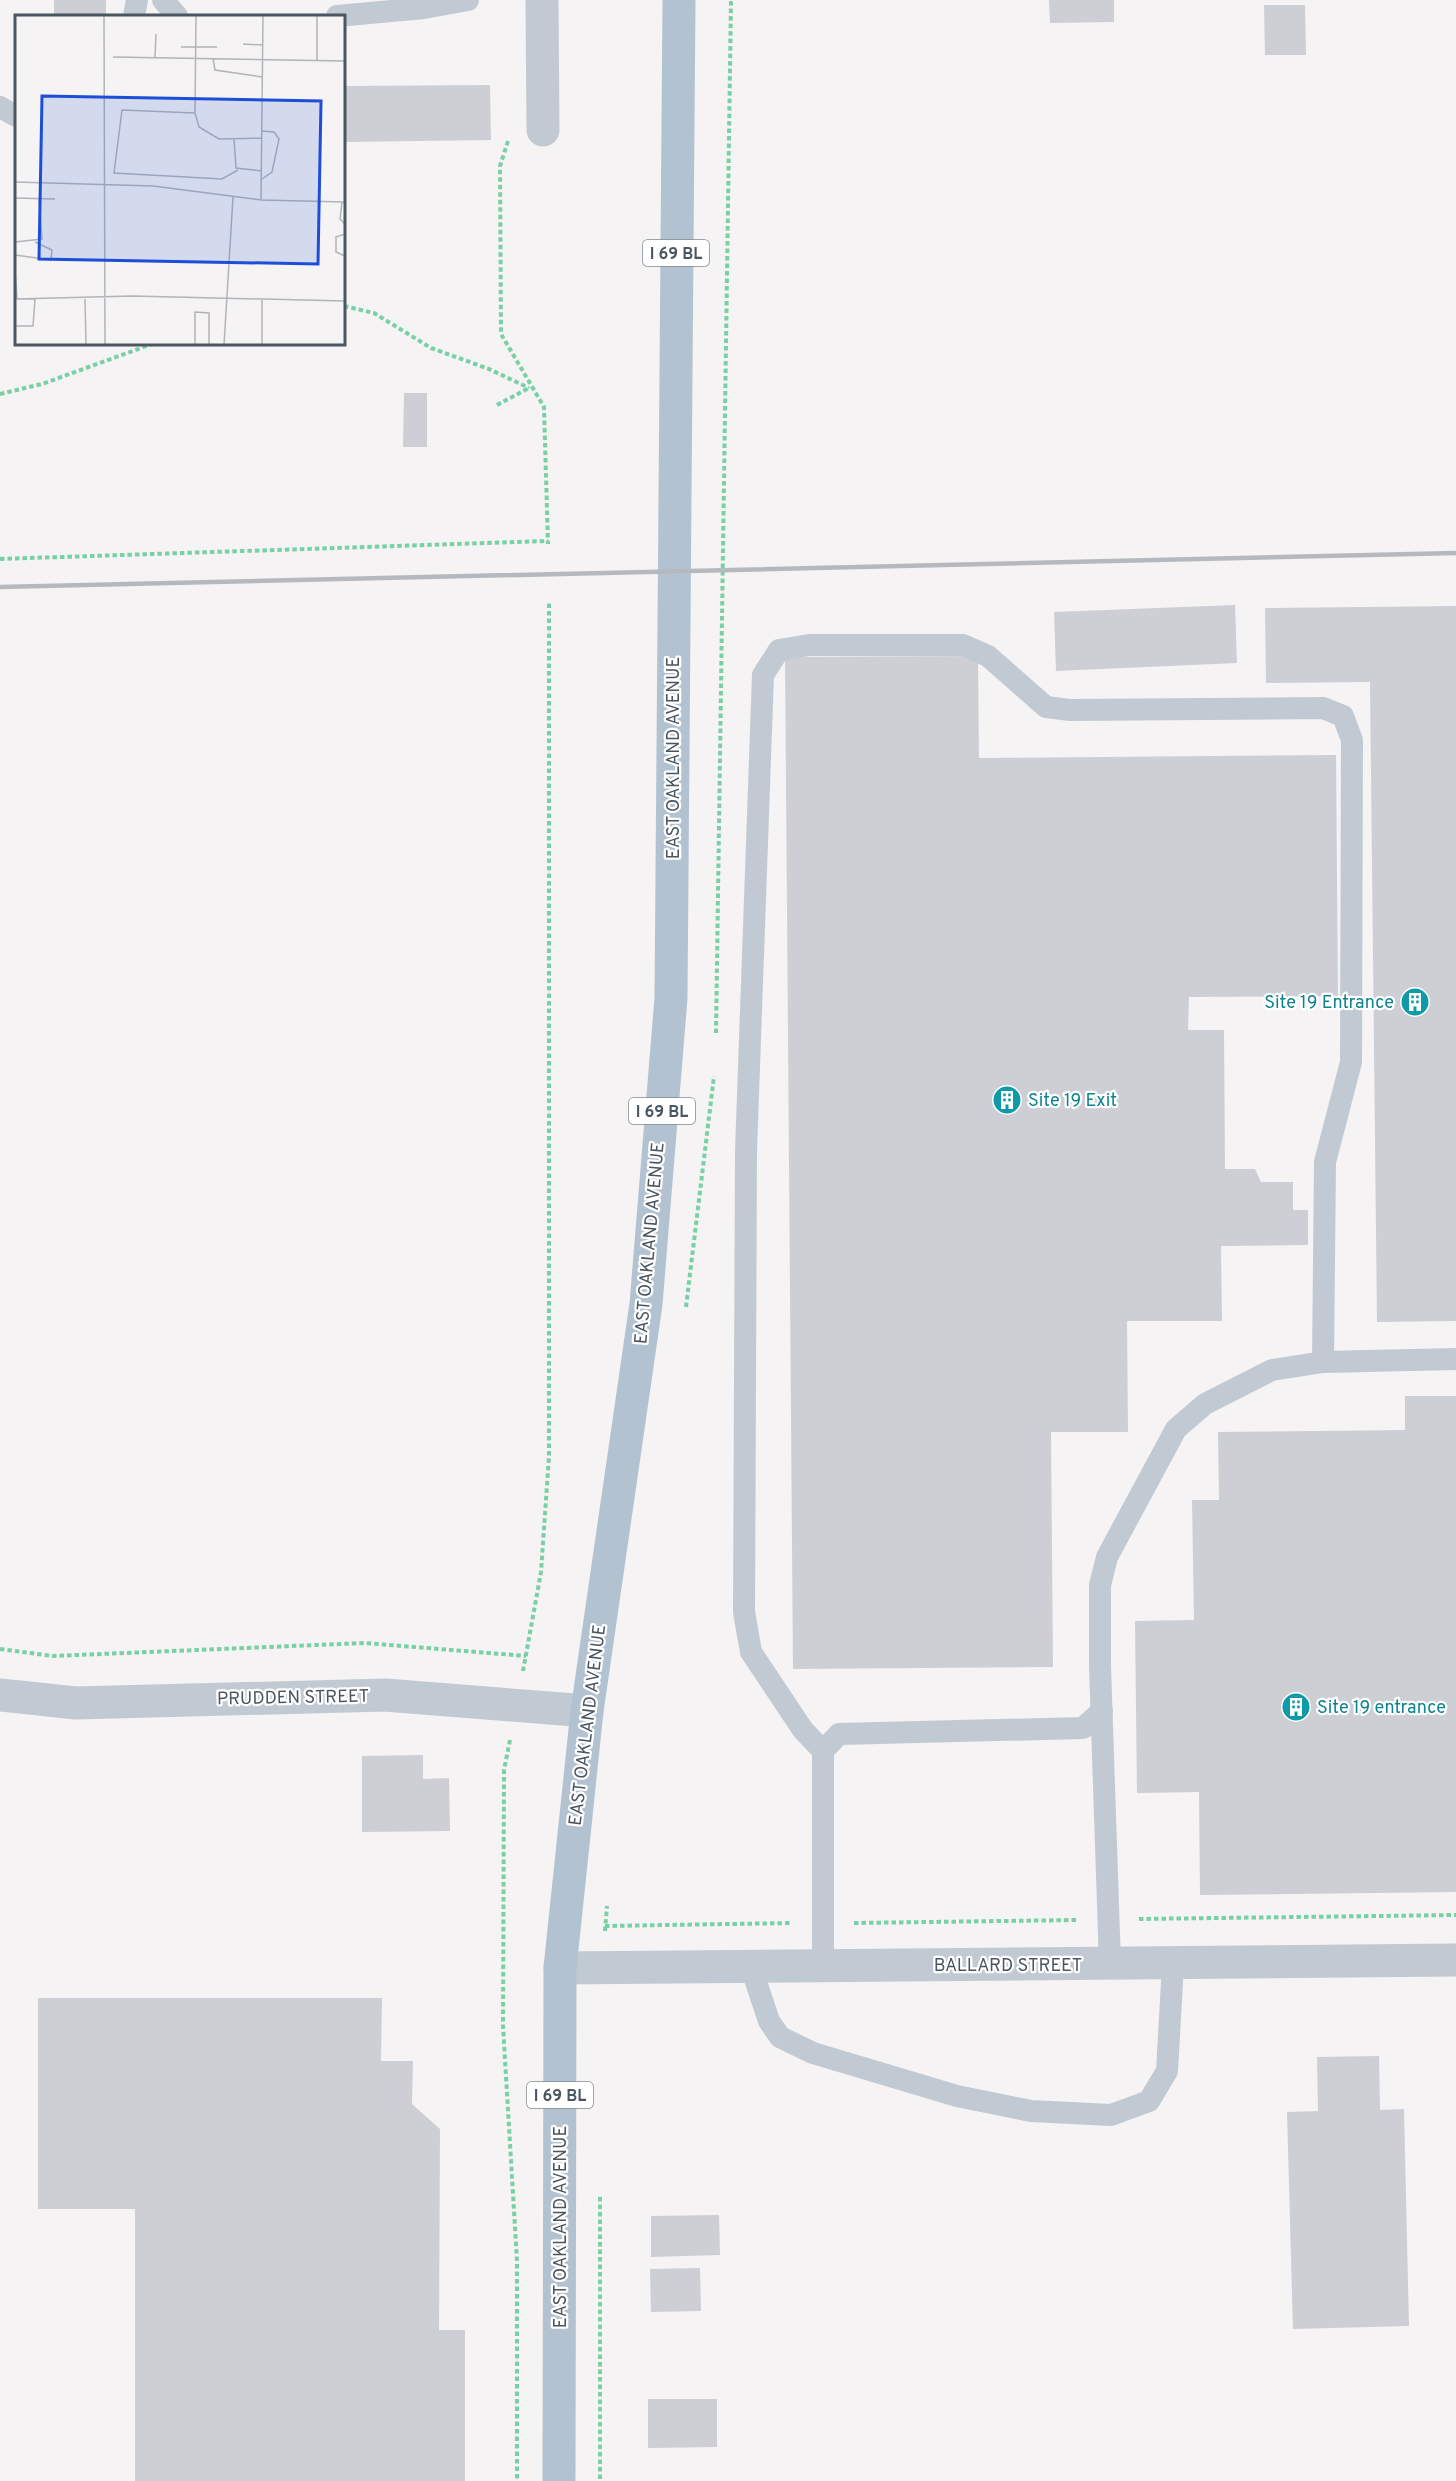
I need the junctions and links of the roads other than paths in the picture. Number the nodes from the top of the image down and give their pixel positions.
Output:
1 (137, 0) edge
2 (163, 0) edge
3 (468, 0) edge
4 (542, 0) edge
5 (679, 0) edge
6 (134, 15) edge
7 (176, 15) edge
8 (345, 15) edge
9 (0, 107) edge
10 (15, 115) edge
11 (543, 130) dead end
12 (1456, 1359) edge
13 (1323, 1362) junction
14 (0, 1695) edge
15 (586, 1711) junction
16 (1102, 1711) junction
17 (823, 1751) junction
18 (1456, 1960) edge
19 (1110, 1964) junction
20 (1173, 1964) junction
21 (823, 1966) junction
22 (751, 1967) junction
23 (560, 1968) junction
24 (559, 2481) edge

1 - 6 lane
2 - 7 lane
3 - 8 lane
4 - 11 street
5 - 15 main road, EAST OAKLAND AVENUE / I 69 BL
9 - 10 lane
12 - 13 lane
13 - 16 lane
13 - 17 lane
14 - 15 street, PRUDDEN STREET
15 - 23 main road, EAST OAKLAND AVENUE / I 69 BL
16 - 17 lane
16 - 19 lane
17 - 21 lane
18 - 20 street, BALLARD STREET
19 - 20 street, BALLARD STREET
19 - 21 street, BALLARD STREET
20 - 22 lane
21 - 22 street, BALLARD STREET
22 - 23 street, BALLARD STREET
23 - 24 main road, EAST OAKLAND AVENUE / I 69 BL

